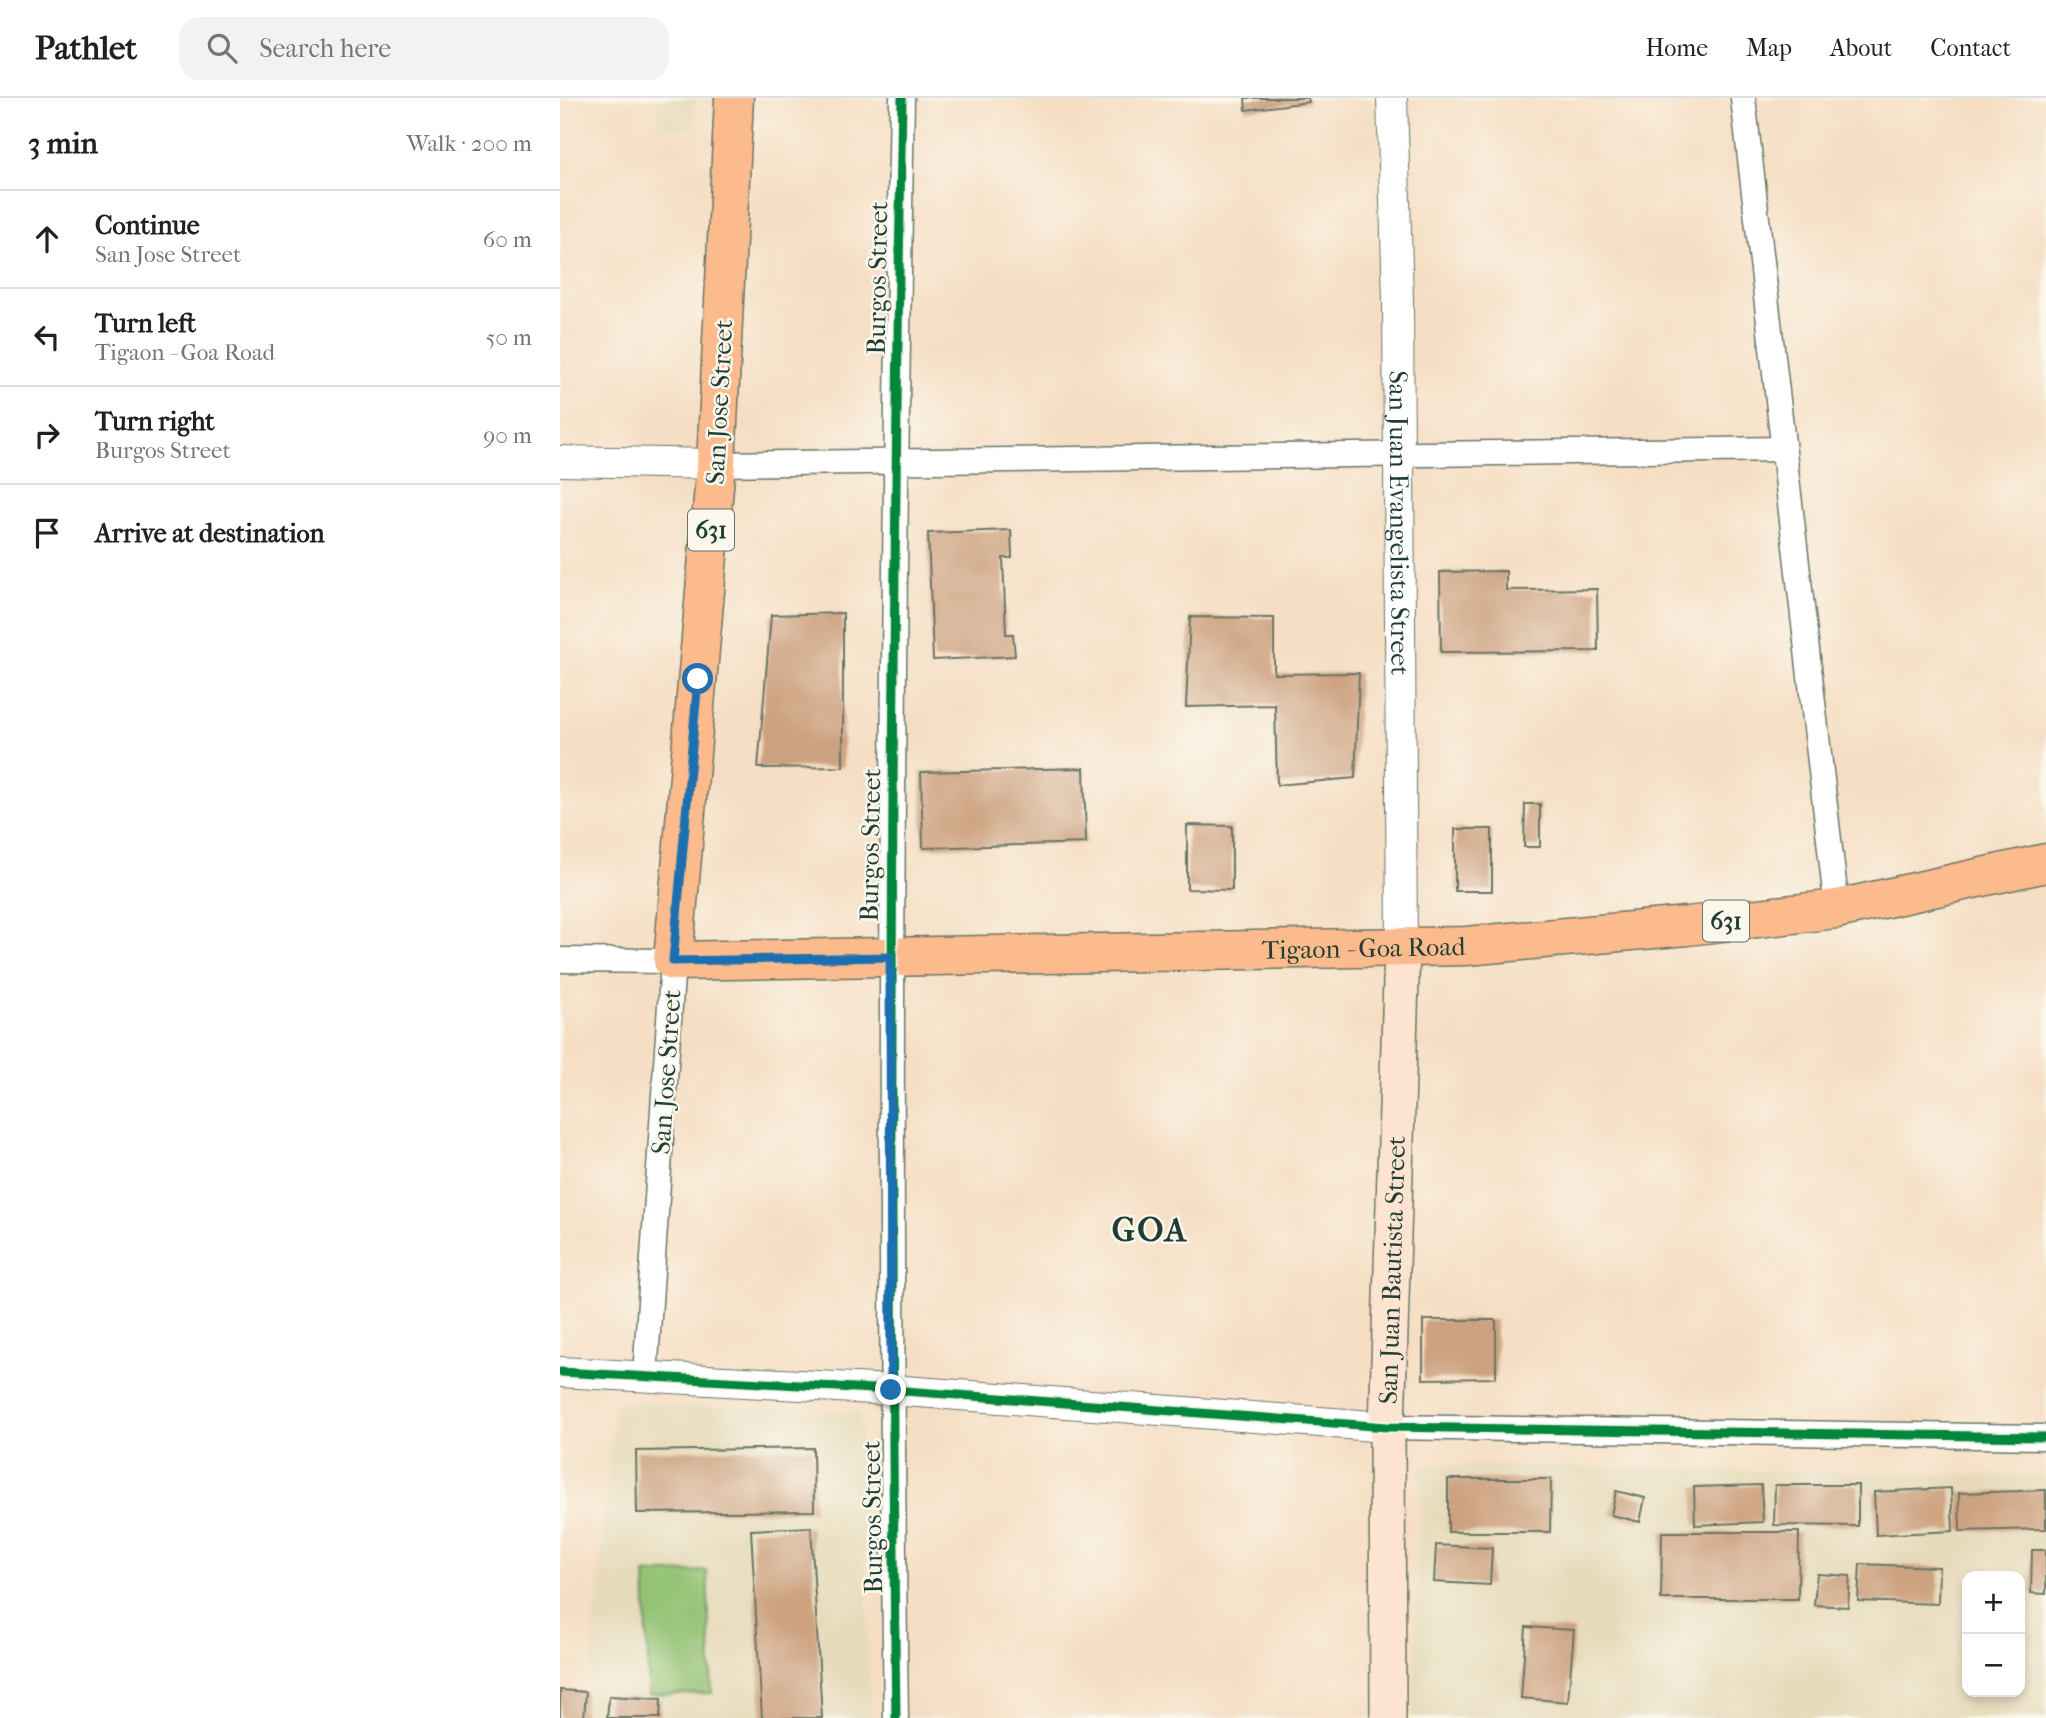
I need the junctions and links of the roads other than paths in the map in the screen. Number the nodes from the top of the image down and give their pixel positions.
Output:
1 (734, 98) edge
2 (902, 98) edge
3 (1392, 98) edge
4 (1743, 98) edge
5 (1783, 449) junction
6 (1399, 456) junction
7 (560, 461) edge
8 (895, 461) junction
9 (716, 464) junction
10 (2046, 863) edge
11 (1838, 909) junction
12 (1402, 948) junction
13 (890, 957) junction
14 (560, 960) edge
15 (673, 961) junction
16 (560, 1372) edge
17 (645, 1376) junction
18 (891, 1390) junction
19 (1387, 1427) junction
20 (2046, 1437) edge
21 (896, 1718) edge
22 (1388, 1718) edge

1 - 9 main road, San Jose Street / 631
2 - 8 street, Burgos Street
3 - 6 street, San Juan Evangelista Street
4 - 5 street
5 - 6 street
5 - 11 street
6 - 8 street
6 - 12 street, San Juan Evangelista Street
7 - 9 street
8 - 9 street
8 - 13 street, Burgos Street
9 - 15 main road, San Jose Street / 631
10 - 11 main road, Tigaon - Goa Road / 631
11 - 12 main road, Tigaon - Goa Road / 631
12 - 13 main road, Tigaon - Goa Road / 631
12 - 19 main road, San Juan Bautista Street
13 - 15 main road, Tigaon - Goa Road / 631
13 - 18 street, Burgos Street
14 - 15 street
15 - 17 street, San Jose Street
16 - 17 street
17 - 18 street
18 - 19 street
18 - 21 street, Burgos Street
19 - 20 street
19 - 22 main road, San Juan Bautista Street

